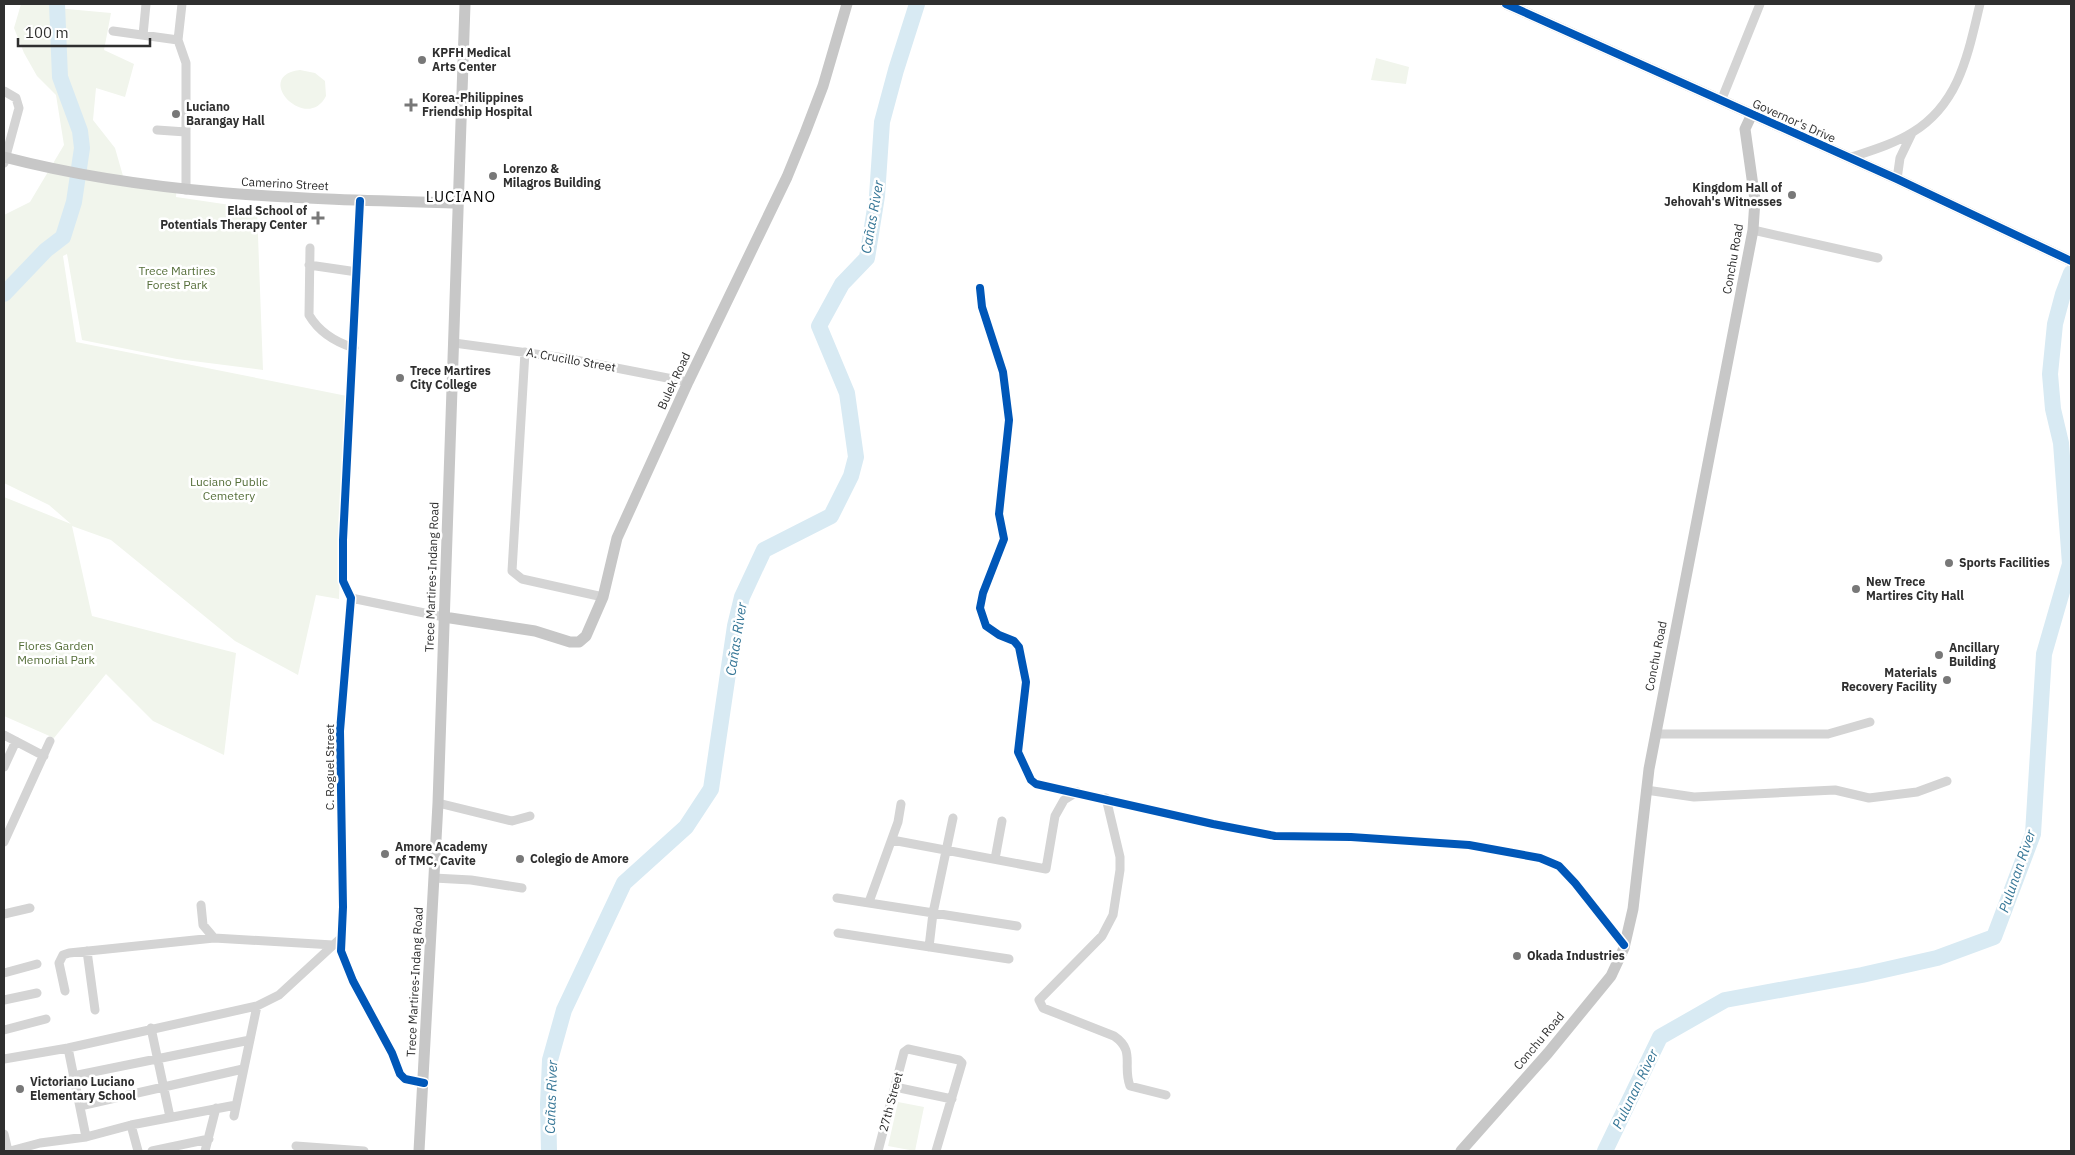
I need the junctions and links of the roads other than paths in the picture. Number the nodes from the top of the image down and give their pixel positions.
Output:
1 (146, 4) edge
2 (182, 4) edge
3 (465, 4) edge
4 (847, 4) edge
5 (1506, 4) edge
6 (1760, 4) edge
7 (1980, 4) edge
8 (113, 32) dead end
9 (143, 35) junction
10 (178, 40) junction
11 (4, 91) edge
12 (1721, 101) junction
13 (1752, 114) junction
14 (157, 130) dead end
15 (186, 132) junction
16 (1912, 133) junction
17 (1849, 158) junction
18 (4, 159) edge
19 (1897, 180) junction
20 (186, 190) junction
21 (360, 201) junction
22 (457, 202) junction
23 (1753, 230) junction
24 (310, 248) dead end
25 (1878, 258) dead end
26 (2071, 261) edge
27 (309, 265) junction
28 (357, 272) junction
29 (980, 288) dead end
30 (454, 344) junction
31 (354, 348) junction
32 (525, 352) junction
33 (688, 382) junction
34 (603, 597) junction
35 (351, 598) junction
36 (444, 617) junction
37 (1870, 722) dead end
38 (1655, 734) junction
39 (4, 735) edge
40 (16, 741) junction
41 (50, 741) dead end
42 (44, 756) junction
43 (4, 767) edge
44 (1947, 781) dead end
45 (1646, 790) junction
46 (1077, 792) junction
47 (1106, 798) junction
48 (438, 803) junction
49 (901, 804) dead end
50 (530, 816) dead end
51 (954, 818) dead end
52 (1002, 821) dead end
53 (5, 838) edge
54 (892, 840) junction
55 (948, 850) junction
56 (995, 859) junction
57 (434, 878) junction
58 (522, 888) dead end
59 (837, 898) dead end
60 (869, 902) junction
61 (201, 905) dead end
62 (30, 908) dead end
63 (933, 913) junction
64 (4, 914) edge
65 (1018, 926) dead end
66 (838, 933) dead end
67 (342, 937) junction
68 (214, 938) junction
69 (333, 946) junction
70 (1624, 946) junction
71 (929, 947) junction
72 (87, 951) junction
73 (1009, 959) dead end
74 (37, 964) dead end
75 (4, 973) edge
76 (65, 991) dead end
77 (37, 992) dead end
78 (4, 1000) edge
79 (257, 1006) junction
80 (95, 1010) dead end
81 (46, 1019) dead end
82 (152, 1028) junction
83 (4, 1030) edge
84 (250, 1040) junction
85 (4, 1048) edge
86 (68, 1048) junction
87 (6, 1058) edge
88 (160, 1059) junction
89 (244, 1069) junction
90 (73, 1076) junction
91 (424, 1083) junction
92 (895, 1087) junction
93 (166, 1088) junction
94 (1166, 1095) dead end
95 (952, 1099) junction
96 (236, 1105) junction
97 (80, 1106) junction
98 (216, 1108) junction
99 (234, 1116) dead end
100 (170, 1117) junction
101 (131, 1125) junction
102 (4, 1134) edge
103 (86, 1137) junction
104 (209, 1139) junction
105 (296, 1146) dead end
106 (41, 1147) edge
107 (173, 1149) edge
108 (9, 1151) edge
109 (138, 1151) edge
110 (152, 1151) edge
111 (205, 1151) edge
112 (364, 1151) edge
113 (419, 1151) edge
114 (878, 1151) edge
115 (936, 1151) edge
116 (1461, 1151) edge

1 - 9 street
2 - 10 street
3 - 22 main road, Trece Martires-Indang Road
4 - 33 main road, Bulek Road
5 - 12 main road, Governor's Drive
6 - 12 street
7 - 16 street
8 - 9 street
9 - 10 street
10 - 15 street
11 - 18 street
12 - 13 main road, Governor's Drive
13 - 17 main road, Governor's Drive
13 - 23 main road, Conchu Road
14 - 15 street
15 - 20 street
16 - 17 street
16 - 19 street
17 - 19 main road, Governor's Drive
18 - 20 main road, Camerino Street
19 - 26 main road, Governor's Drive
20 - 21 main road, Camerino Street
21 - 22 main road, Camerino Street
21 - 28 street
22 - 30 main road, Trece Martires-Indang Road
23 - 25 street
23 - 38 main road, Conchu Road
24 - 27 street
27 - 28 street
27 - 31 street
28 - 31 street
29 - 46 street
30 - 32 street, A. Crucillo Street
30 - 36 main road, Trece Martires-Indang Road
31 - 35 street
32 - 33 street, A. Crucillo Street
32 - 34 street
33 - 34 main road, Bulek Road
34 - 36 main road, Bulek Road
35 - 36 street
35 - 67 street, C. Roguel Street
36 - 48 main road, Trece Martires-Indang Road
37 - 38 street
38 - 45 main road, Conchu Road
39 - 40 street
40 - 42 street
40 - 43 street
41 - 42 street
42 - 53 street
44 - 45 street
45 - 70 main road, Conchu Road
46 - 47 street
46 - 56 street
47 - 70 street
47 - 94 street
48 - 50 street
48 - 57 main road, Trece Martires-Indang Road
49 - 54 street
51 - 55 street
52 - 56 street
54 - 55 street
54 - 60 street
55 - 56 street
55 - 63 street
57 - 58 street
57 - 91 main road, Trece Martires-Indang Road
59 - 60 street
60 - 63 street
61 - 68 street
62 - 64 street
63 - 65 street
63 - 71 street
66 - 71 street
67 - 69 street
67 - 91 street, C. Roguel Street
68 - 69 street
68 - 72 street
69 - 79 street
70 - 116 main road, Conchu Road
71 - 73 street
72 - 76 street
72 - 80 street
74 - 75 street
77 - 78 street
79 - 82 street
79 - 84 street
81 - 83 street
82 - 86 street
82 - 88 street
84 - 88 street
84 - 89 street
85 - 87 street
86 - 87 street
86 - 90 street
88 - 90 street
88 - 93 street
89 - 93 street
89 - 96 street
90 - 97 street
91 - 113 main road, Trece Martires-Indang Road
92 - 95 street
92 - 95 street, 27th Street
92 - 114 street, 27th Street
93 - 97 street
93 - 100 street
95 - 115 street
96 - 98 street
96 - 99 street
97 - 103 street
98 - 100 street
98 - 104 street
100 - 101 street
101 - 103 street
101 - 109 street
102 - 108 street
103 - 106 street
104 - 107 street
104 - 111 street
105 - 112 street
106 - 108 street
107 - 110 street

